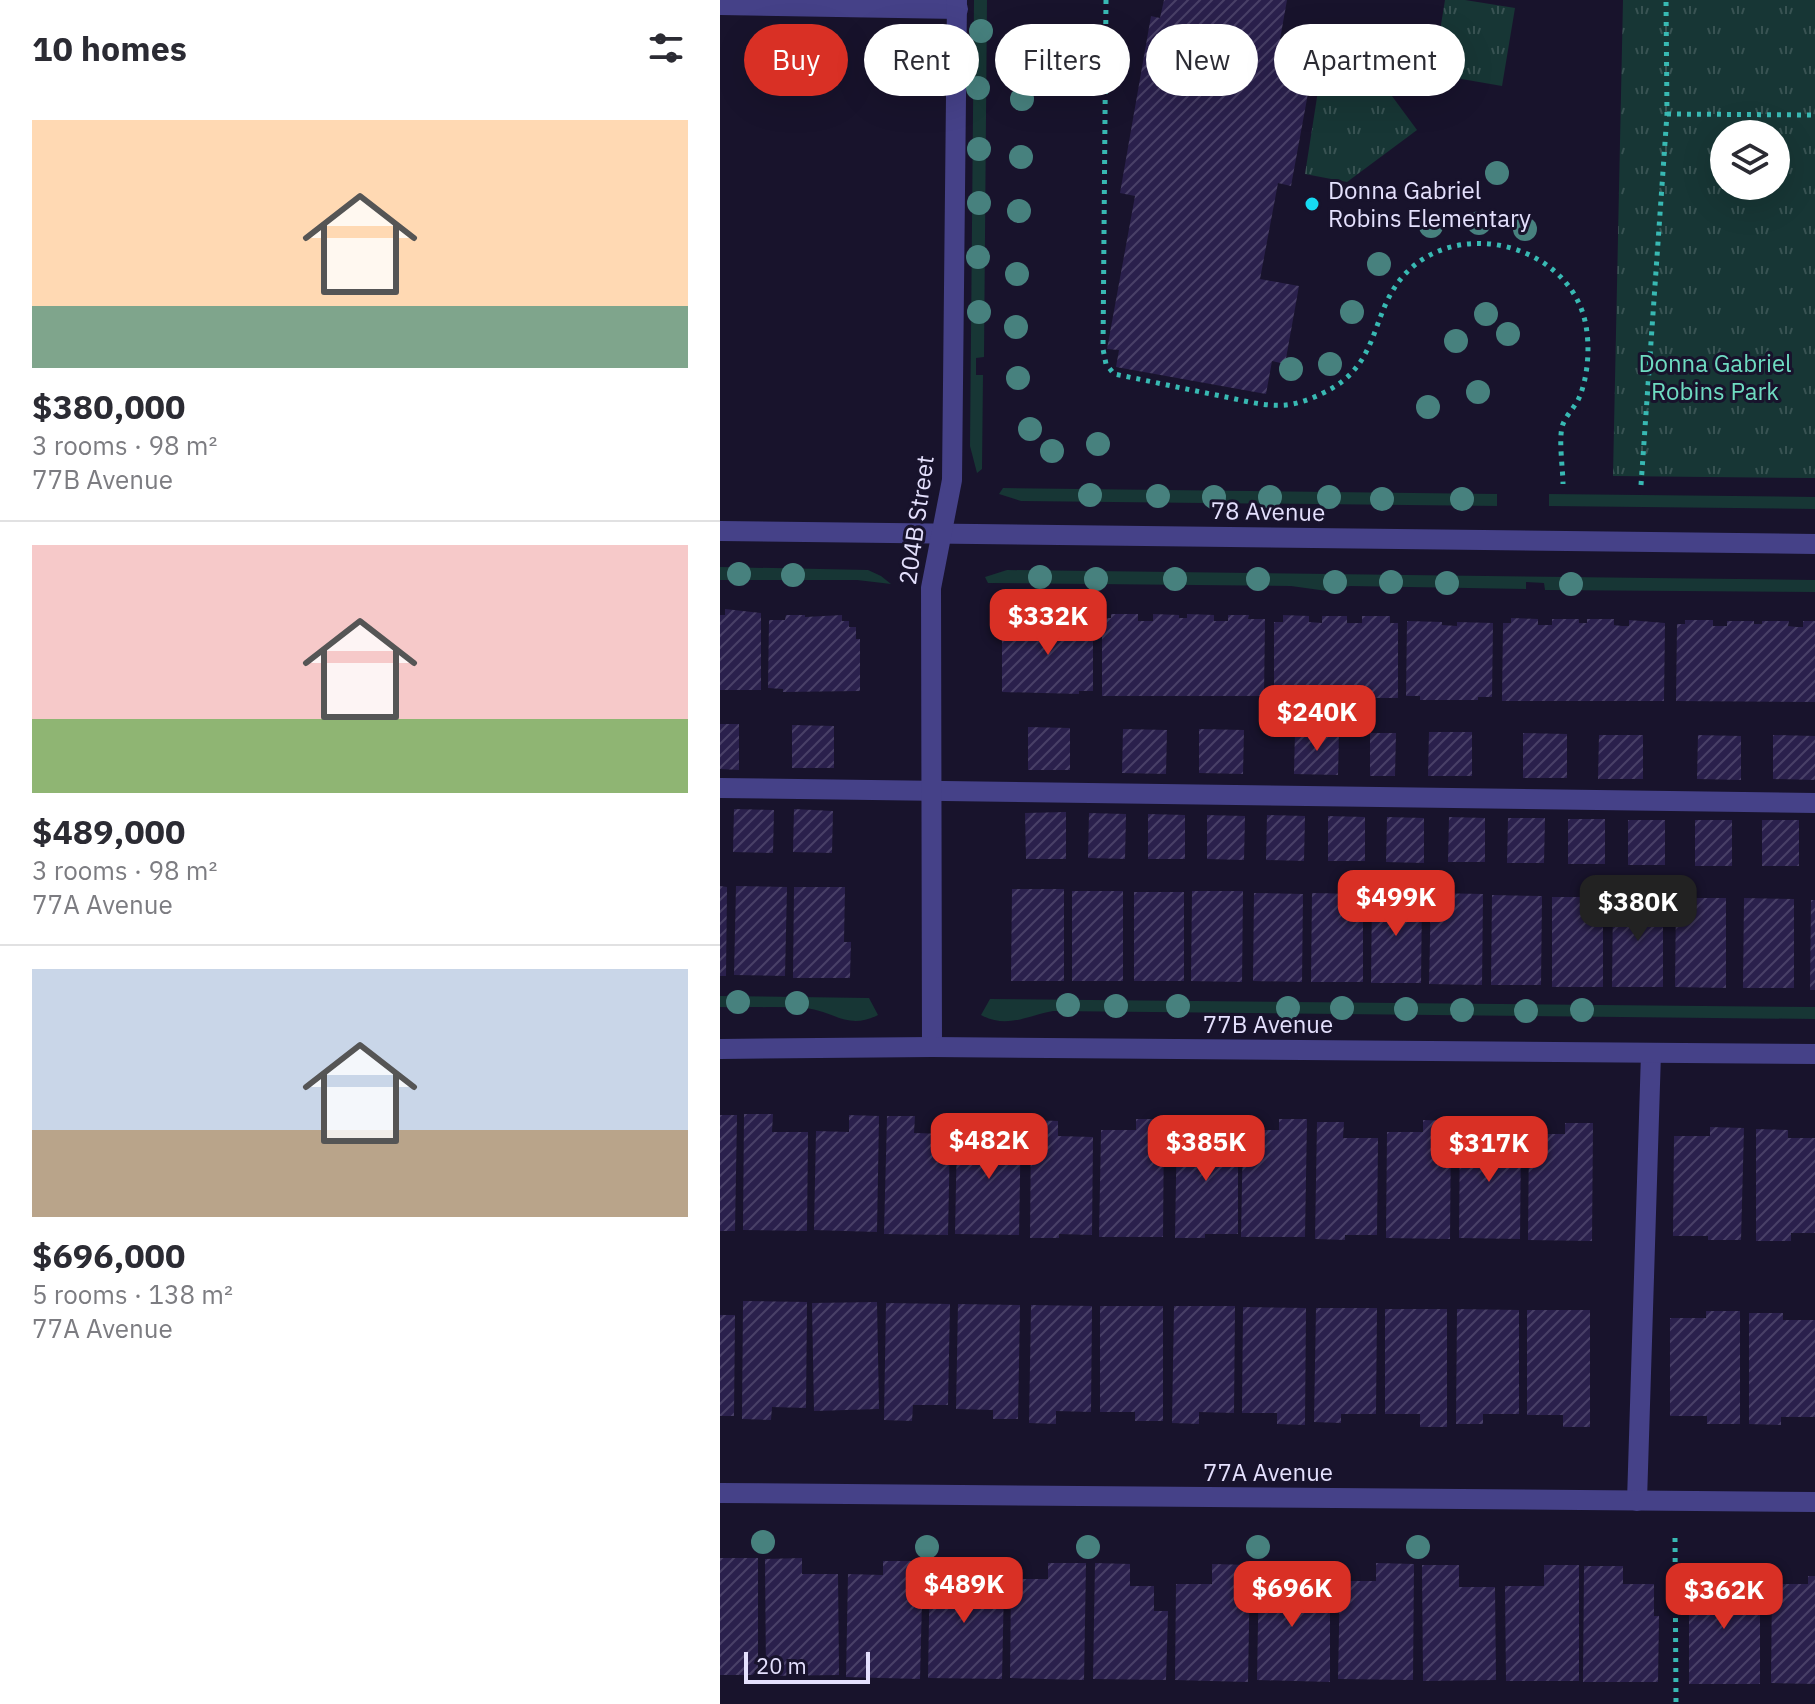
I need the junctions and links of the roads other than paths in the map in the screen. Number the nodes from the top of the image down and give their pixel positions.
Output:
1 (720, 5) edge
2 (958, 5) edge
3 (720, 531) edge
4 (942, 533) junction
5 (1815, 544) edge
6 (720, 788) edge
7 (932, 790) junction
8 (1815, 803) edge
9 (932, 1047) junction
10 (720, 1049) edge
11 (1651, 1053) junction
12 (1815, 1054) edge
13 (720, 1493) edge
14 (1637, 1501) junction
15 (1815, 1502) edge

1 - 2 street
2 - 4 street, 204B Street
3 - 4 street, 78 Avenue
4 - 5 street, 78 Avenue
4 - 7 street, 204B Street
6 - 7 street
7 - 8 street
7 - 9 street, 204B Street
9 - 10 street, 77B Avenue
9 - 11 street, 77B Avenue
11 - 12 street, 77B Avenue
11 - 14 street
13 - 14 street, 77A Avenue
14 - 15 street, 77A Avenue

